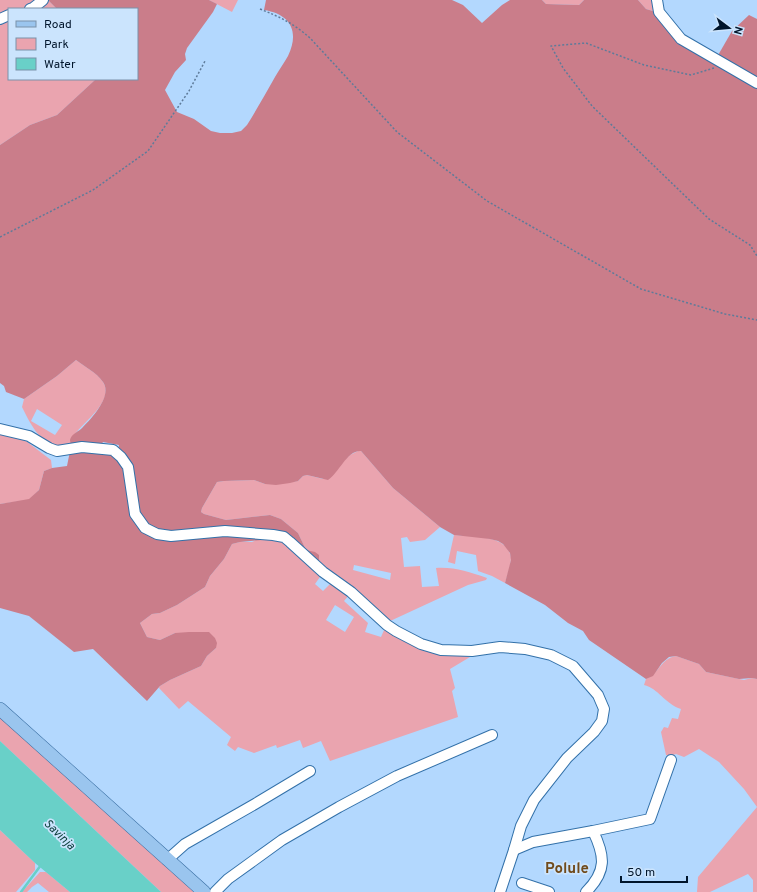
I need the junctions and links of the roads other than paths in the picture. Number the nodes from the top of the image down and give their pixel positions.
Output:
1 (43, 0) edge
2 (657, 0) edge
3 (33, 8) edge
4 (757, 83) edge
5 (0, 429) edge
6 (0, 709) edge
7 (492, 735) dead end
8 (671, 760) dead end
9 (310, 771) dead end
10 (593, 831) junction
11 (514, 850) junction
12 (167, 860) junction
13 (522, 883) dead end
14 (204, 892) edge
15 (215, 892) edge
16 (500, 892) edge
17 (549, 892) edge
18 (586, 892) edge

1 - 3 street
2 - 4 street
5 - 11 street
6 - 12 main road
7 - 15 street
8 - 10 street
9 - 12 street
10 - 11 street
10 - 18 street
11 - 16 street
12 - 14 main road
13 - 17 street

